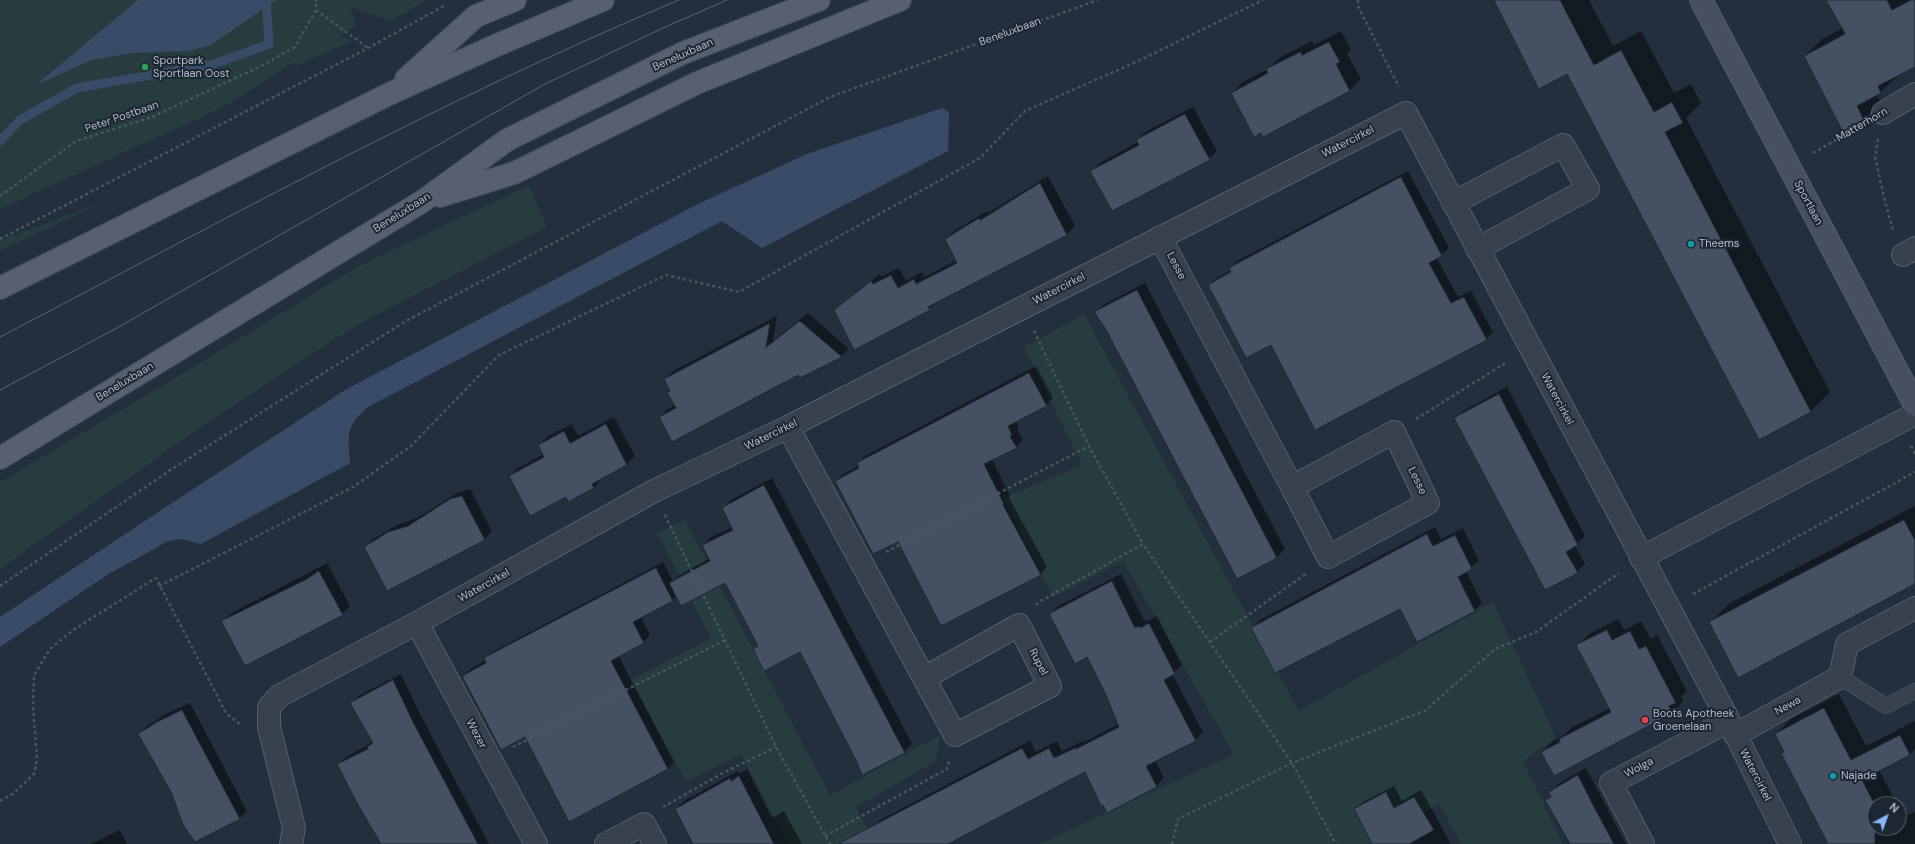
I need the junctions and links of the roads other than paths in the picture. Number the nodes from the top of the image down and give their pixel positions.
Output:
1 (515, 0) edge
2 (603, 0) edge
3 (819, 0) edge
4 (900, 0) edge
5 (1701, 0) edge
6 (388, 94) junction
7 (1915, 94) edge
8 (1883, 113) road end
9 (423, 201) junction
10 (1453, 203) junction
11 (1160, 237) junction
12 (1478, 249) junction
13 (0, 288) edge
14 (1915, 405) edge
15 (1915, 414) edge
16 (788, 427) junction
17 (0, 458) edge
18 (1292, 487) junction
19 (1641, 558) junction
20 (1915, 608) edge
21 (417, 623) junction
22 (1840, 677) junction
23 (924, 678) junction
24 (1915, 691) edge
25 (1732, 728) junction
26 (291, 844) edge
27 (536, 844) edge
28 (606, 844) edge
29 (655, 844) edge
30 (1643, 844) edge
31 (1790, 844) edge

1 - 6 main road
2 - 6 main road
3 - 9 main road, Beneluxbaan
4 - 9 main road
5 - 14 street, Sportlaan
6 - 13 main road
7 - 8 street, Matterhorn
9 - 17 main road, Beneluxbaan
10 - 11 street, Watercirkel
10 - 12 street, Watercirkel
10 - 12 street
11 - 16 street, Watercirkel
11 - 18 street, Lesse
12 - 19 street, Watercirkel
15 - 19 street
16 - 21 street, Watercirkel
16 - 23 street
18 - 18 street, Lesse
19 - 25 street, Watercirkel
20 - 22 street
21 - 26 street, Watercirkel
21 - 27 street, Wezer
22 - 24 lane
22 - 25 street, Newa
23 - 23 street, Rupel
25 - 30 street, Wolga
25 - 31 street, Watercirkel
28 - 29 street

